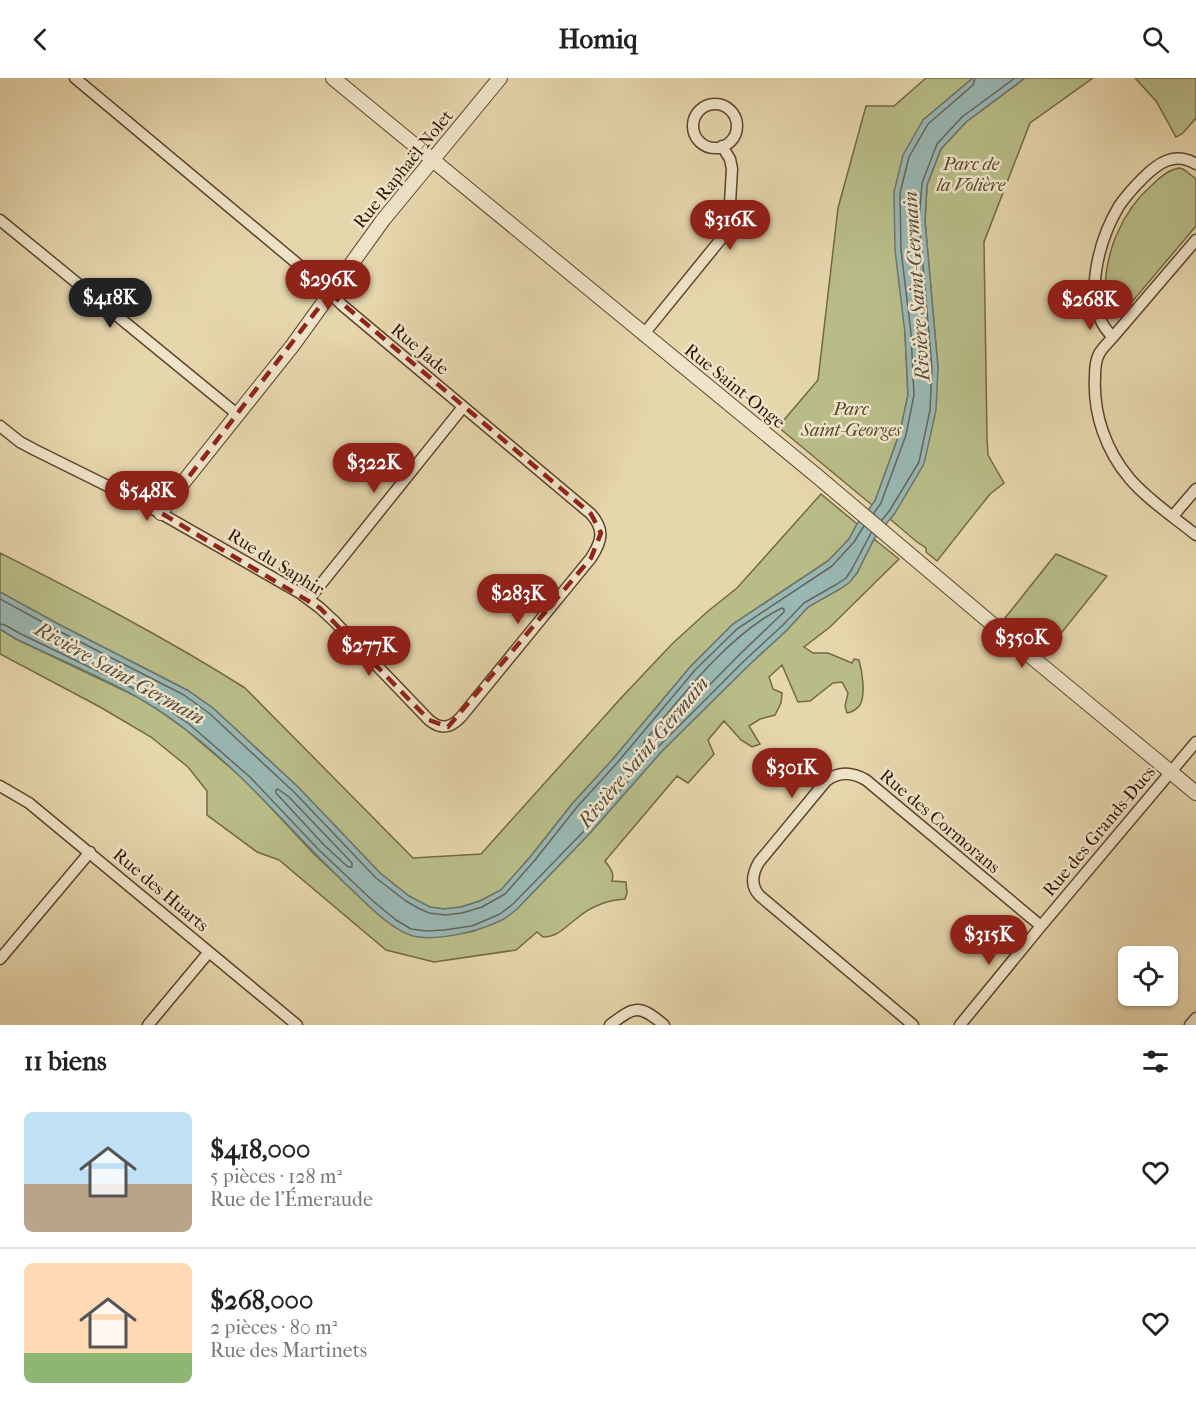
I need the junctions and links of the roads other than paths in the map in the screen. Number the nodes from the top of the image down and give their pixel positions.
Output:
1 (75, 78) edge
2 (333, 78) edge
3 (500, 78) edge
4 (722, 146) junction
5 (432, 160) junction
6 (1196, 164) edge
7 (0, 220) edge
8 (1196, 240) edge
9 (330, 293) junction
10 (643, 335) junction
11 (1113, 337) junction
12 (462, 407) junction
13 (237, 414) junction
14 (0, 426) edge
15 (1196, 489) edge
16 (161, 513) junction
17 (1173, 516) junction
18 (1196, 535) edge
19 (309, 599) junction
20 (444, 728) joint
21 (1196, 742) edge
22 (1171, 772) junction
23 (0, 786) edge
24 (1196, 793) edge
25 (90, 852) junction
26 (1041, 926) junction
27 (209, 952) junction
28 (0, 959) edge
29 (1196, 1018) edge
30 (148, 1025) edge
31 (297, 1025) edge
32 (610, 1025) edge
33 (664, 1025) edge
34 (913, 1025) edge
35 (960, 1025) edge
36 (1190, 1025) edge

1 - 9 street, Rue Jade
2 - 5 street, Rue Saint-Onge
3 - 5 street, Rue Raphaël-Nolet
4 - 4 street
4 - 10 street
5 - 9 street, Rue Raphaël-Nolet
5 - 10 street, Rue Saint-Onge
6 - 11 street
7 - 13 street
8 - 11 street
9 - 12 street, Rue Jade
9 - 13 street, Rue Raphaël-Nolet
10 - 22 street, Rue Saint-Onge
11 - 17 street
12 - 19 street
12 - 20 street, Rue Jade
13 - 16 street, Rue Raphaël-Nolet
14 - 16 street, Rue du Saphir
15 - 17 street
16 - 19 street, Rue du Saphir
17 - 18 street
19 - 20 street, Rue du Saphir
21 - 22 street, Rue des Grands-Ducs
22 - 24 street, Rue Saint-Onge
22 - 26 street, Rue des Grands-Ducs
23 - 25 street, Rue des Huarts
25 - 27 street, Rue des Huarts
25 - 28 street
26 - 34 street, Rue des Cormorans
26 - 35 street, Rue des Grands-Ducs
27 - 30 street
27 - 31 street, Rue des Huarts
29 - 36 street
32 - 33 street

